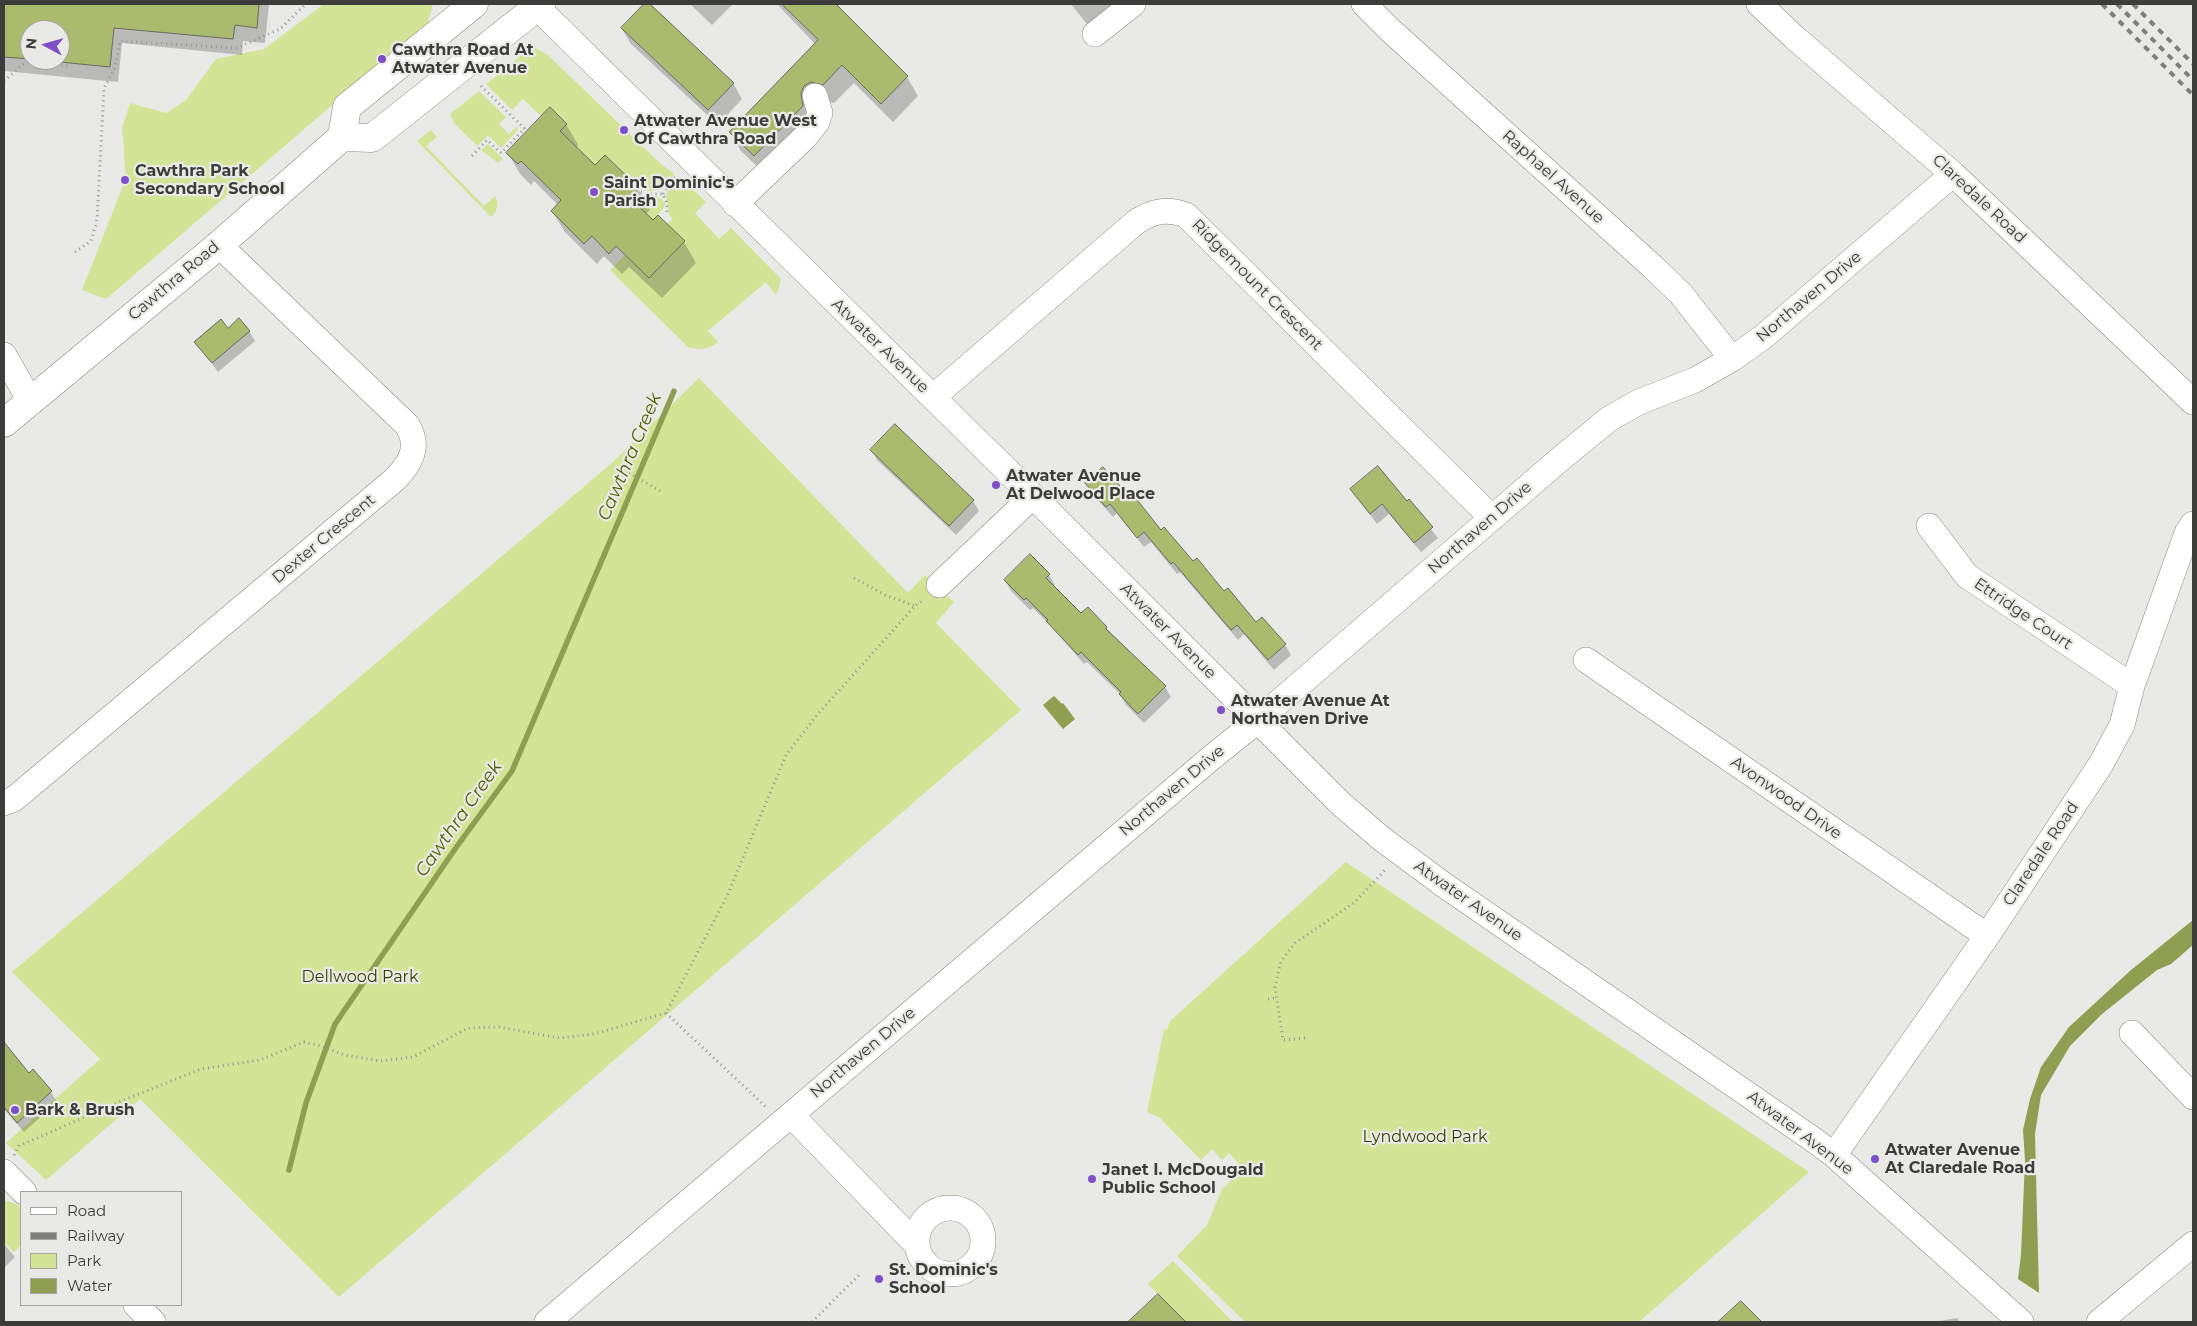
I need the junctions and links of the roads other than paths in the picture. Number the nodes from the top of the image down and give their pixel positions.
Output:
1 (474, 4) edge
2 (1133, 4) edge
3 (1364, 4) edge
4 (1758, 4) edge
5 (537, 5) edge
6 (1096, 34) dead end
7 (815, 96) dead end
8 (342, 137) junction
9 (1954, 174) junction
10 (735, 204) junction
11 (219, 245) junction
12 (4, 355) edge
13 (1732, 359) junction
14 (933, 397) junction
15 (30, 401) junction
16 (2193, 402) edge
17 (4, 423) edge
18 (1033, 496) junction
19 (1492, 518) junction
20 (2193, 524) edge
21 (1928, 526) dead end
22 (939, 585) road end
23 (1586, 660) dead end
24 (2132, 686) junction
25 (1257, 721) junction
26 (4, 803) edge
27 (1986, 936) junction
28 (2132, 1033) dead end
29 (2193, 1097) edge
30 (786, 1118) junction
31 (1834, 1155) junction
32 (4, 1173) edge
33 (23, 1191) edge
34 (941, 1208) junction
35 (894, 1220) junction
36 (916, 1244) junction
37 (2193, 1244) edge
38 (137, 1306) edge
39 (154, 1322) edge
40 (547, 1322) edge
41 (2022, 1322) edge
42 (2099, 1322) edge

1 - 8 main road
2 - 6 street
3 - 13 street, Raphael Avenue
4 - 9 street, Claredale Road
5 - 8 main road
5 - 10 street, Atwater Avenue
7 - 10 street
8 - 11 main road, Cawthra Road
9 - 13 street, Northaven Drive
9 - 16 street, Claredale Road
10 - 14 street, Atwater Avenue
11 - 15 main road, Cawthra Road
11 - 26 street, Dexter Crescent
12 - 15 street
13 - 19 street, Northaven Drive
14 - 18 street, Atwater Avenue
14 - 19 street, Ridgemount Crescent
15 - 17 main road, Cawthra Road
18 - 22 street
18 - 25 street, Atwater Avenue
19 - 25 street, Northaven Drive
20 - 24 street, Claredale Road
21 - 24 street, Ettridge Court
23 - 27 street, Avonwood Drive
24 - 27 street, Claredale Road
25 - 30 street, Northaven Drive
25 - 31 street, Atwater Avenue
27 - 31 street, Claredale Road
28 - 29 street
30 - 35 street
30 - 40 street, Northaven Drive
31 - 41 street, Atwater Avenue
32 - 33 street
34 - 35 street
34 - 36 street
34 - 36 street
35 - 36 street
37 - 42 street
38 - 39 street

